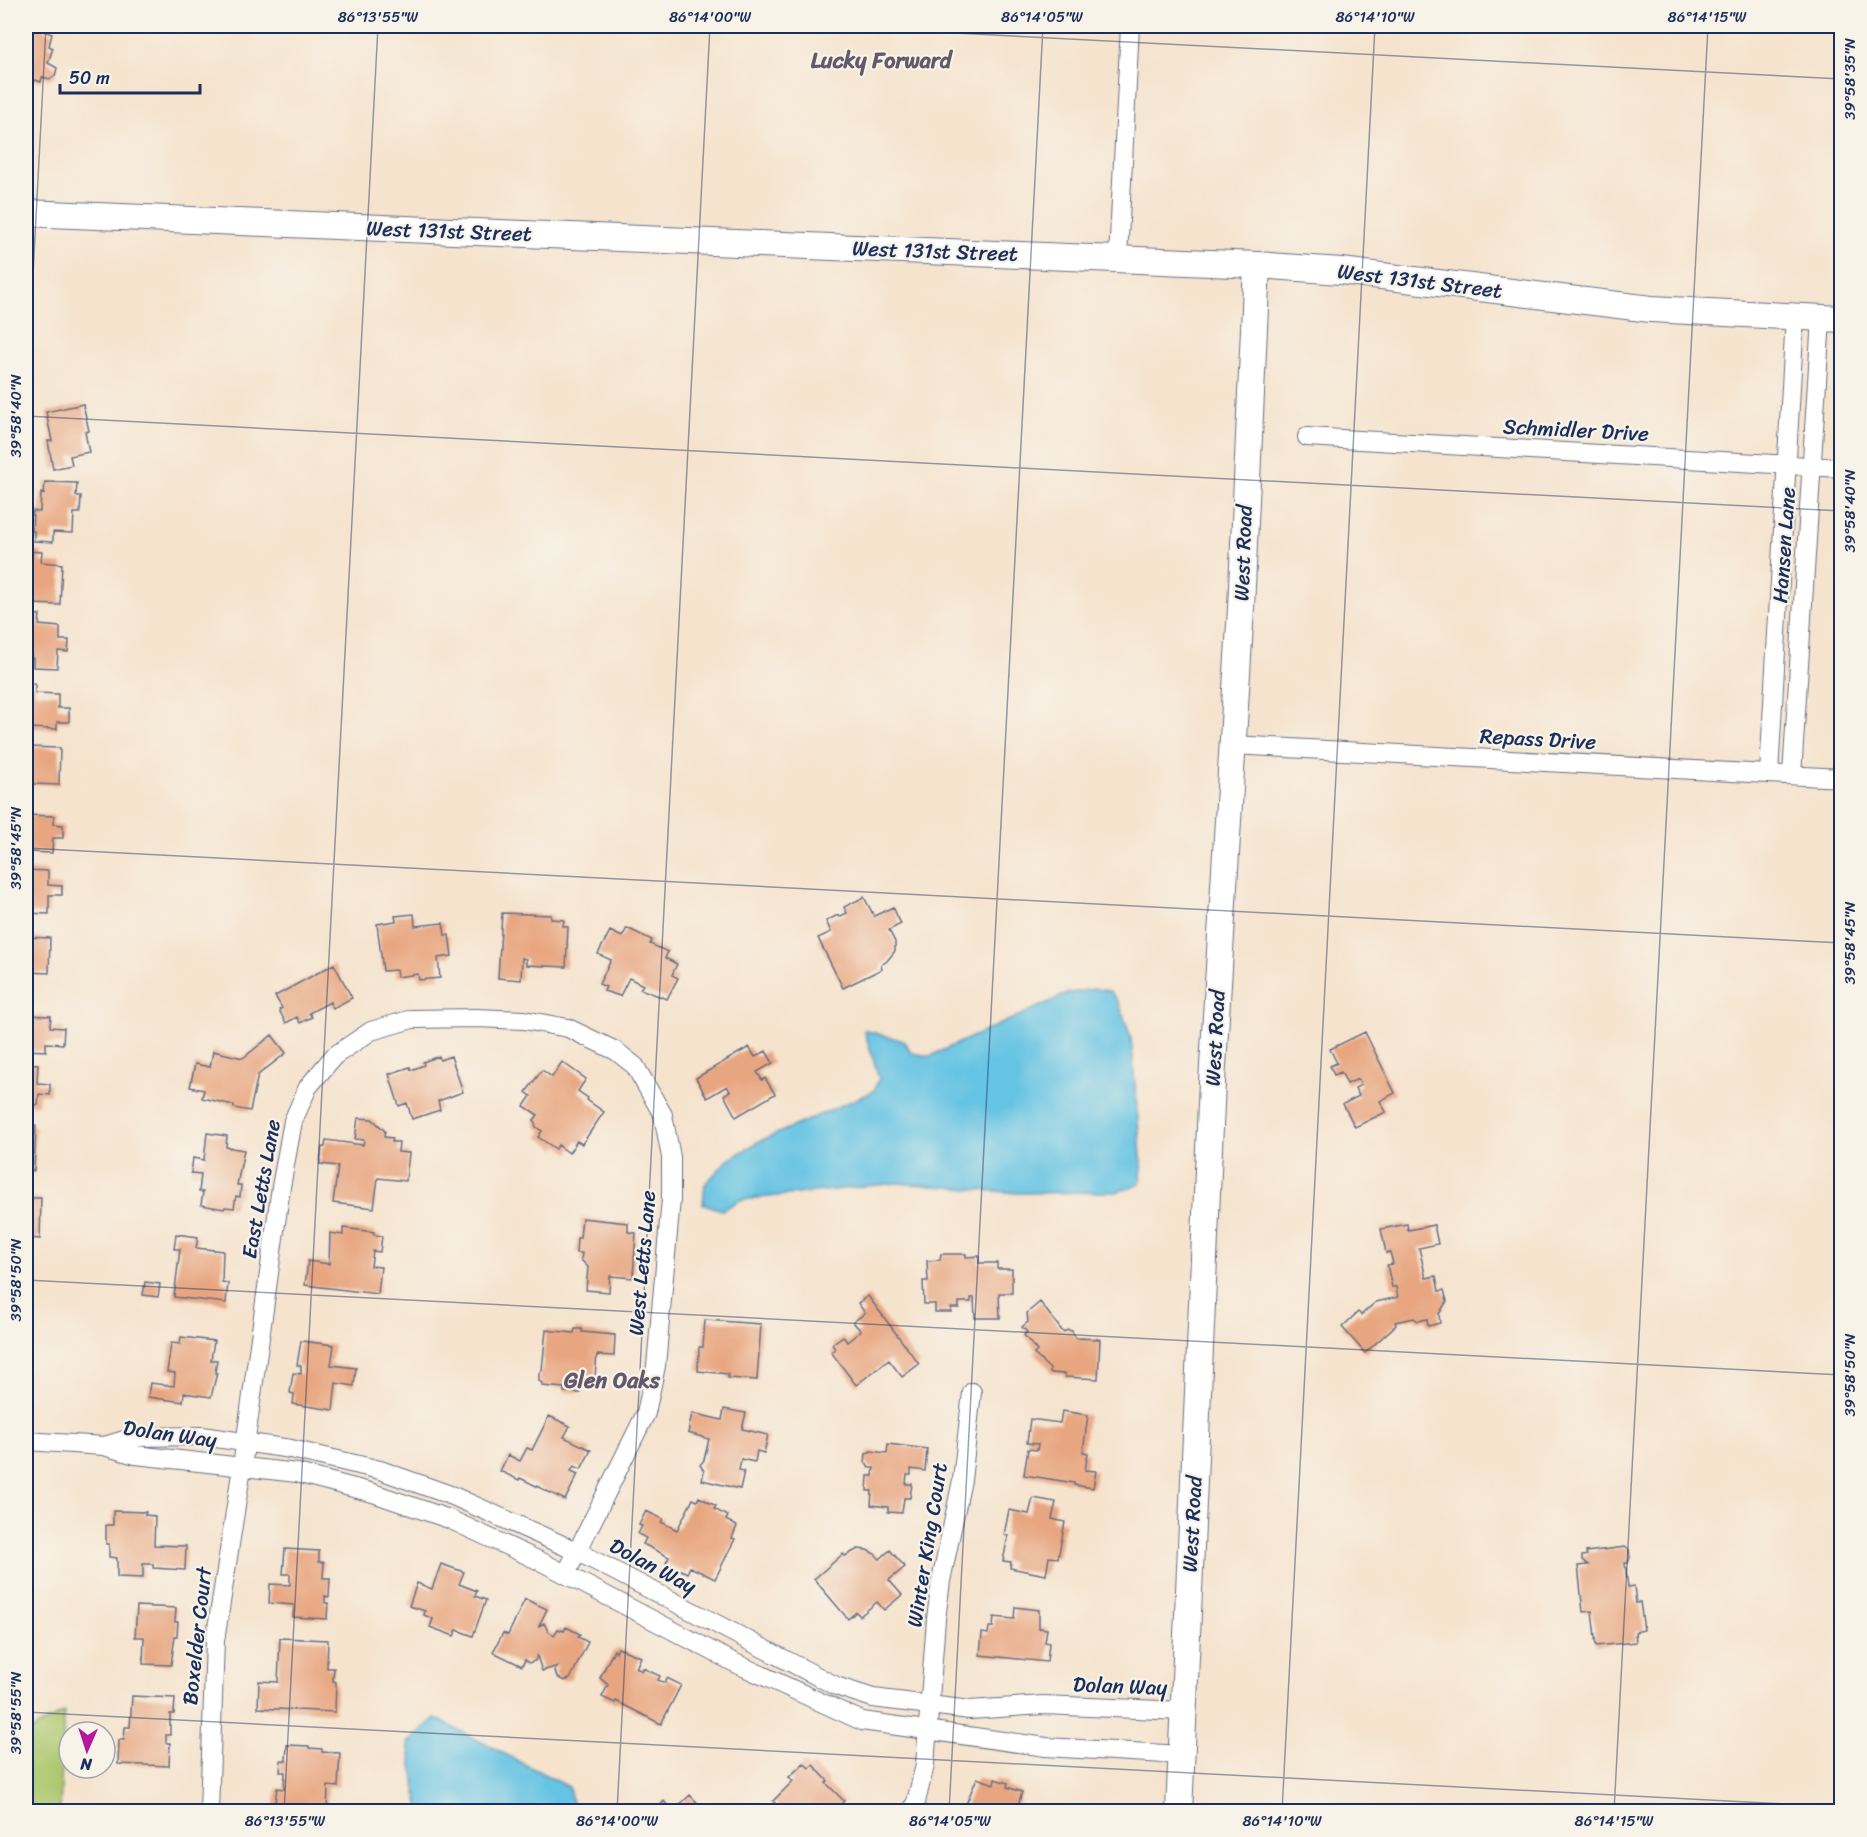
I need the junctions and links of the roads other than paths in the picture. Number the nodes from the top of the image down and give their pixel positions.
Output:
1 (1130, 26) edge
2 (26, 213) edge
3 (1118, 258) junction
4 (1257, 265) junction
5 (1795, 318) junction
6 (1831, 319) edge
7 (1307, 437) dead end
8 (1786, 465) junction
9 (1812, 466) junction
10 (1842, 468) edge
11 (1233, 745) junction
12 (1769, 774) junction
13 (1792, 775) junction
14 (1842, 778) edge
15 (524, 1020) joint
16 (972, 1392) dead end
17 (26, 1442) edge
18 (245, 1442) junction
19 (104, 1446) junction
20 (242, 1467) junction
21 (578, 1552) junction
22 (566, 1574) junction
23 (930, 1705) junction
24 (1183, 1711) junction
25 (928, 1730) junction
26 (1182, 1755) junction
27 (209, 1812) edge
28 (911, 1812) edge
29 (1179, 1812) edge

1 - 3 street
2 - 3 street, West 131st Street
3 - 4 street, West 131st Street
4 - 5 street, West 131st Street
4 - 11 street, West Road
5 - 6 street, West 131st Street
5 - 8 street, Hansen Lane
6 - 9 street, Hansen Lane
7 - 8 street, Schmidler Drive
8 - 9 street, Schmidler Drive
8 - 12 street, Hansen Lane
9 - 10 street, Schmidler Drive
9 - 13 street, Hansen Lane
11 - 12 street, Repass Drive
11 - 24 street, West Road
12 - 13 street, Repass Drive
13 - 14 street, Repass Drive
15 - 18 street, East Letts Lane
15 - 21 street, West Letts Lane
16 - 23 street, Winter King Court
17 - 19 street, Dolan Way
18 - 19 street, Dolan Way
18 - 20 street, East Letts Lane
18 - 21 street, Dolan Way
19 - 20 street, Dolan Way
20 - 22 street, Dolan Way
20 - 27 street, Boxelder Court
21 - 22 street, West Letts Lane
21 - 23 street, Dolan Way
22 - 25 street, Dolan Way
23 - 24 street, Dolan Way
23 - 25 street, Winter King Court
24 - 26 street, West Road
25 - 26 street, Dolan Way
25 - 28 street, Winter King Court
26 - 29 street, West Road

